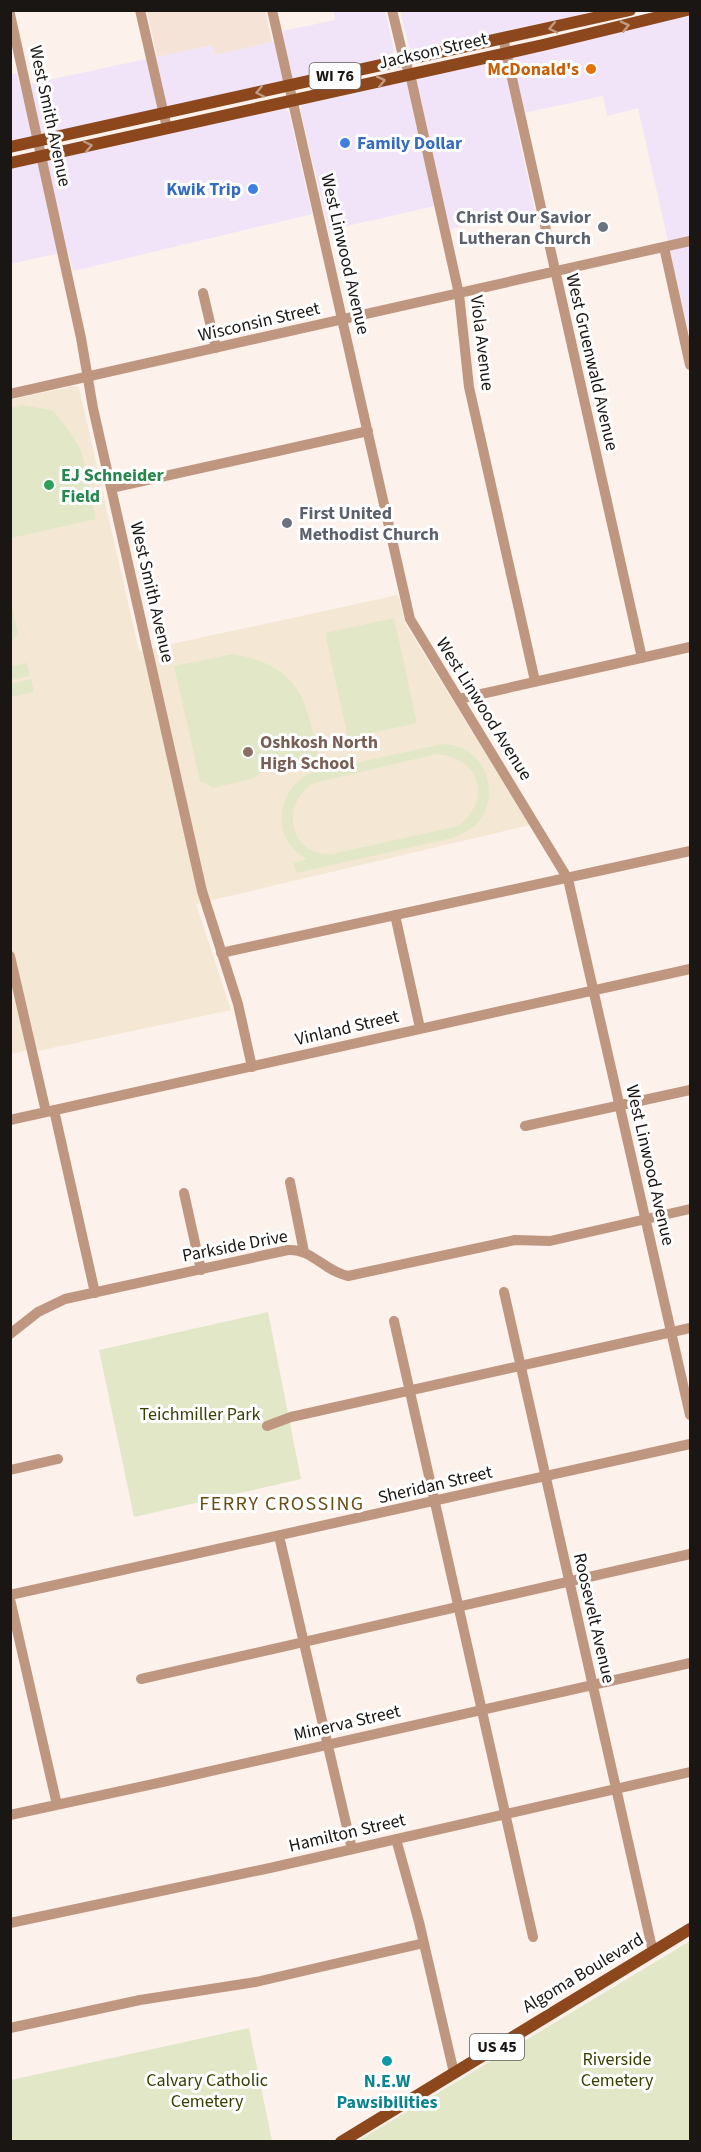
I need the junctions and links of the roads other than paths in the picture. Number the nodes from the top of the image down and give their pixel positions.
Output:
1 (140, 10) edge
2 (272, 10) edge
3 (392, 10) edge
4 (630, 10) edge
5 (687, 10) edge
6 (10, 15) edge
7 (503, 38) junction
8 (506, 52) junction
9 (404, 60) junction
10 (410, 74) junction
11 (290, 86) junction
12 (293, 101) junction
13 (164, 114) junction
14 (167, 128) junction
15 (39, 141) junction
16 (10, 147) edge
17 (42, 156) junction
18 (10, 163) edge
19 (690, 242) edge
20 (664, 247) junction
21 (555, 272) junction
22 (203, 293) dead end
23 (459, 294) junction
24 (343, 320) junction
25 (216, 348) junction
26 (690, 365) edge
27 (88, 377) junction
28 (10, 394) edge
29 (368, 431) junction
30 (111, 488) junction
31 (690, 647) edge
32 (642, 658) junction
33 (535, 681) junction
34 (459, 699) junction
35 (690, 851) edge
36 (568, 879) junction
37 (395, 915) junction
38 (221, 953) junction
39 (10, 956) edge
40 (690, 969) edge
41 (594, 990) junction
42 (420, 1028) junction
43 (252, 1066) junction
44 (690, 1090) edge
45 (620, 1106) junction
46 (50, 1111) junction
47 (10, 1120) edge
48 (525, 1126) dead end
49 (290, 1182) dead end
50 (184, 1193) dead end
51 (690, 1209) edge
52 (645, 1219) junction
53 (304, 1252) junction
54 (201, 1270) junction
55 (504, 1292) dead end
56 (95, 1293) junction
57 (394, 1321) dead end
58 (690, 1328) edge
59 (671, 1332) junction
60 (10, 1334) edge
61 (520, 1366) junction
62 (409, 1391) junction
63 (690, 1415) edge
64 (267, 1426) dead end
65 (690, 1444) edge
66 (58, 1460) dead end
67 (10, 1470) edge
68 (545, 1478) junction
69 (434, 1502) junction
70 (279, 1536) junction
71 (690, 1554) edge
72 (568, 1582) junction
73 (10, 1597) edge
74 (457, 1607) junction
75 (304, 1641) junction
76 (690, 1663) edge
77 (141, 1679) dead end
78 (592, 1685) junction
79 (480, 1710) junction
80 (328, 1745) junction
81 (690, 1772) edge
82 (615, 1789) junction
83 (57, 1804) junction
84 (505, 1814) junction
85 (10, 1815) edge
86 (396, 1839) junction
87 (352, 1848) junction
88 (10, 1923) edge
89 (690, 1929) edge
90 (533, 1937) dead end
91 (424, 1943) junction
92 (653, 1952) junction
93 (10, 2028) edge
94 (454, 2073) junction
95 (341, 2142) edge

1 - 13 street
2 - 11 street, West Linwood Avenue
3 - 9 street, Viola Avenue
4 -> 7 main road, Jackson Street / WI 76
8 -> 5 main road, Jackson Street / WI 76
6 - 15 street, West Smith Avenue
7 - 8 street, West Gruenwald Avenue
7 - 9 main road, Jackson Street / WI 76
8 - 10 main road, Jackson Street / WI 76
8 - 21 street, West Gruenwald Avenue
9 - 10 street, Viola Avenue
9 - 11 main road, Jackson Street / WI 76
12 -> 10 main road, Jackson Street / WI 76
10 - 23 street, Viola Avenue
11 - 12 street, West Linwood Avenue
11 -> 13 main road, Jackson Street / WI 76
12 - 14 main road, Jackson Street / WI 76
12 - 24 street, West Linwood Avenue
13 - 14 street
13 - 15 main road, Jackson Street / WI 76
17 -> 14 main road, Jackson Street / WI 76
15 - 16 main road, Jackson Street
15 - 17 street, West Smith Avenue
17 - 18 main road, Jackson Street / WI 76
17 - 27 street, West Smith Avenue
19 - 20 street, Wisconsin Street
20 - 21 street, Wisconsin Street
20 - 26 street
21 - 23 street, Wisconsin Street
21 - 32 street, West Gruenwald Avenue
22 - 25 street
23 - 24 street, Wisconsin Street
23 - 33 street, Viola Avenue
24 - 25 street, Wisconsin Street
24 - 29 street, West Linwood Avenue
25 - 27 street, Wisconsin Street
27 - 28 street, Wisconsin Street
27 - 30 street, West Smith Avenue
29 - 30 street
29 - 34 street, West Linwood Avenue
30 - 38 street, West Smith Avenue
31 - 32 street
32 - 33 street
33 - 34 street
34 - 36 street, West Linwood Avenue
35 - 36 street
36 - 37 street
36 - 41 street, West Linwood Avenue
37 - 38 street
37 - 42 street
38 - 43 street, West Smith Avenue
39 - 46 street
40 - 41 street, Vinland Street
41 - 42 street, Vinland Street
41 - 45 street, West Linwood Avenue
42 - 43 street, Vinland Street
43 - 46 street, Vinland Street
44 - 45 street
45 - 48 street
45 - 52 street, West Linwood Avenue
46 - 47 street, Vinland Street
46 - 56 street
49 - 53 street
50 - 54 street
51 - 52 street, Parkside Drive
52 - 53 street, Parkside Drive
52 - 59 street, West Linwood Avenue
53 - 54 street, Parkside Drive
54 - 56 street, Parkside Drive
55 - 61 street, Roosevelt Avenue
56 - 60 street, Parkside Drive
57 - 62 street
58 - 59 street
59 - 61 street
59 - 63 street, West Linwood Avenue
61 - 62 street
61 - 68 street, Roosevelt Avenue
62 - 64 street
62 - 69 street
65 - 68 street, Sheridan Street
66 - 67 street
68 - 69 street, Sheridan Street
68 - 72 street, Roosevelt Avenue
69 - 70 street, Sheridan Street
69 - 74 street
70 - 73 street, Sheridan Street
70 - 75 street
71 - 72 street
72 - 74 street
72 - 78 street, Roosevelt Avenue
73 - 83 street
74 - 75 street
74 - 79 street
75 - 77 street
75 - 80 street
76 - 78 street, Minerva Street
78 - 79 street, Minerva Street
78 - 82 street, Roosevelt Avenue
79 - 80 street, Minerva Street
79 - 84 street
80 - 83 street, Minerva Street
80 - 87 street
81 - 82 street, Hamilton Street
82 - 84 street, Hamilton Street
82 - 92 street, Roosevelt Avenue
83 - 85 street, Minerva Street
84 - 86 street, Hamilton Street
84 - 90 street
86 - 87 street, Hamilton Street
86 - 91 street
87 - 88 street, Hamilton Street
89 - 92 main road, Algoma Boulevard / US 45
91 - 93 street
91 - 94 street
92 - 94 main road, Algoma Boulevard / US 45
94 - 95 main road, Algoma Boulevard / US 45

